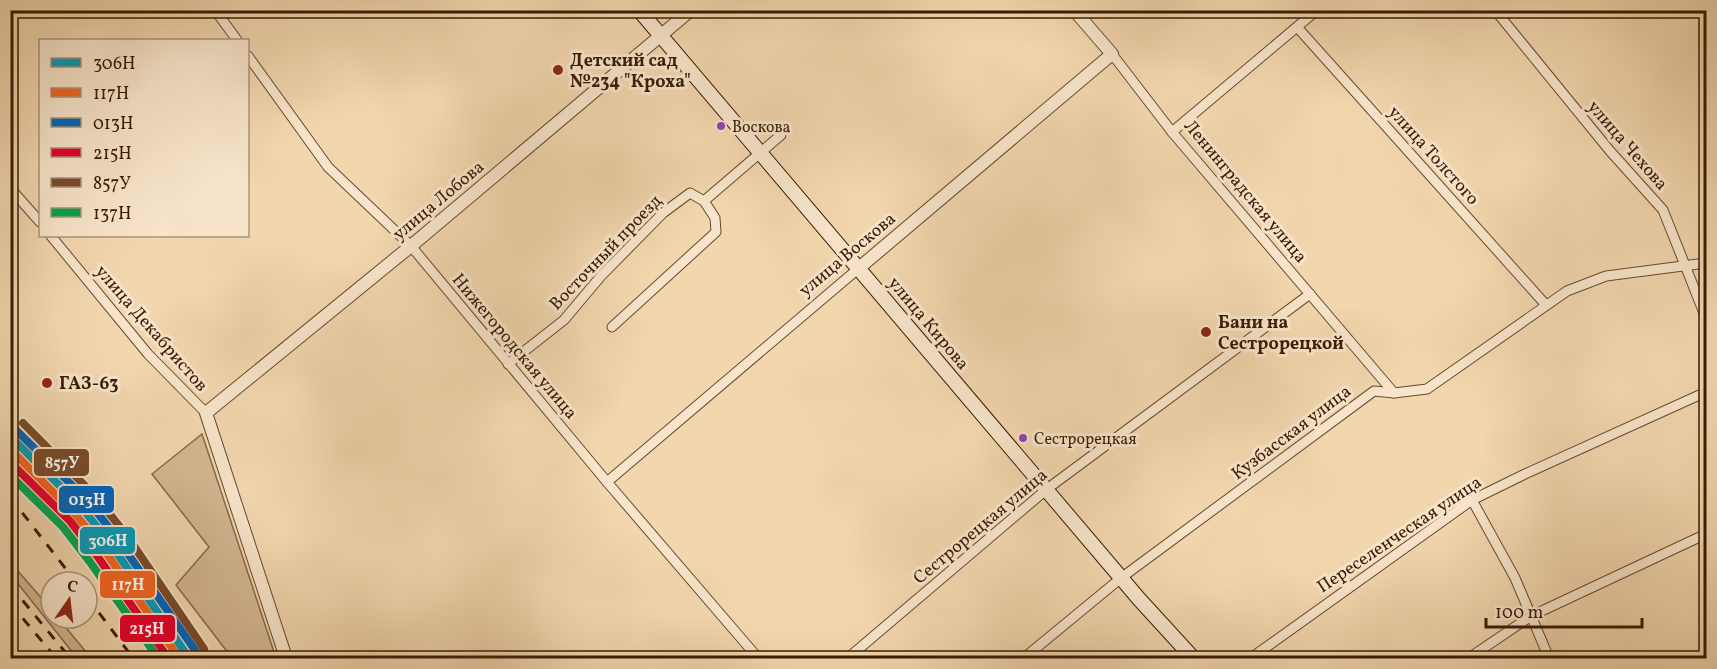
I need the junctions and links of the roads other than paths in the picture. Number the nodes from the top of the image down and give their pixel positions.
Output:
1 (215, 10) edge
2 (639, 10) edge
3 (691, 10) edge
4 (1074, 10) edge
5 (1317, 10) edge
6 (1495, 10) edge
7 (1297, 27) junction
8 (661, 37) junction
9 (236, 39) edge
10 (1112, 54) junction
11 (249, 57) edge
12 (1172, 132) junction
13 (781, 135) dead end
14 (760, 152) junction
15 (10, 188) edge
16 (704, 201) junction
17 (39, 221) edge
18 (52, 237) edge
19 (411, 246) junction
20 (1707, 263) edge
21 (1686, 267) junction
22 (859, 268) junction
23 (1310, 294) junction
24 (1546, 305) junction
25 (1707, 318) edge
26 (612, 327) dead end
27 (508, 364) junction
28 (1707, 392) edge
29 (1394, 393) junction
30 (206, 414) junction
31 (607, 482) junction
32 (1047, 489) junction
33 (1472, 500) junction
34 (1707, 534) edge
35 (1122, 578) junction
36 (1531, 616) junction
37 (285, 658) edge
38 (758, 658) edge
39 (848, 658) edge
40 (1024, 658) edge
41 (1192, 658) edge
42 (1251, 658) edge
43 (1469, 658) edge
44 (1549, 658) edge

1 - 9 street
2 - 8 main road, улица Кирова
3 - 8 street, улица Лобова
4 - 10 street, Ленинградская улица
5 - 7 street
6 - 21 street, улица Чехова
7 - 12 street
7 - 24 street, улица Толстого
8 - 14 main road, улица Кирова
8 - 19 street, улица Лобова
10 - 12 street, Ленинградская улица
10 - 22 street, улица Воскова
11 - 19 street, Нижегородская улица
12 - 23 street, Ленинградская улица
13 - 14 street
14 - 16 street
14 - 22 main road, улица Кирова
15 - 17 street
16 - 26 street
16 - 27 street, Восточный проезд
18 - 30 street, улица Декабристов
19 - 27 street, Нижегородская улица
19 - 30 street, улица Лобова
20 - 21 street, Кузбасская улица
21 - 24 street, Кузбасская улица
21 - 25 street, улица Чехова
22 - 31 street, улица Воскова
22 - 32 main road, улица Кирова
23 - 29 street, Ленинградская улица
23 - 32 street, Сестрорецкая улица
24 - 29 street, Кузбасская улица
27 - 31 street, Нижегородская улица
28 - 33 street, Переселенческая улица
29 - 35 street, Кузбасская улица
30 - 37 street
31 - 38 street, Нижегородская улица
32 - 35 main road, улица Кирова
32 - 39 street, Сестрорецкая улица
33 - 36 street
33 - 42 street, Переселенческая улица
34 - 36 street
35 - 40 street, Кузбасская улица
35 - 41 main road, улица Кирова
36 - 43 street
36 - 44 street

